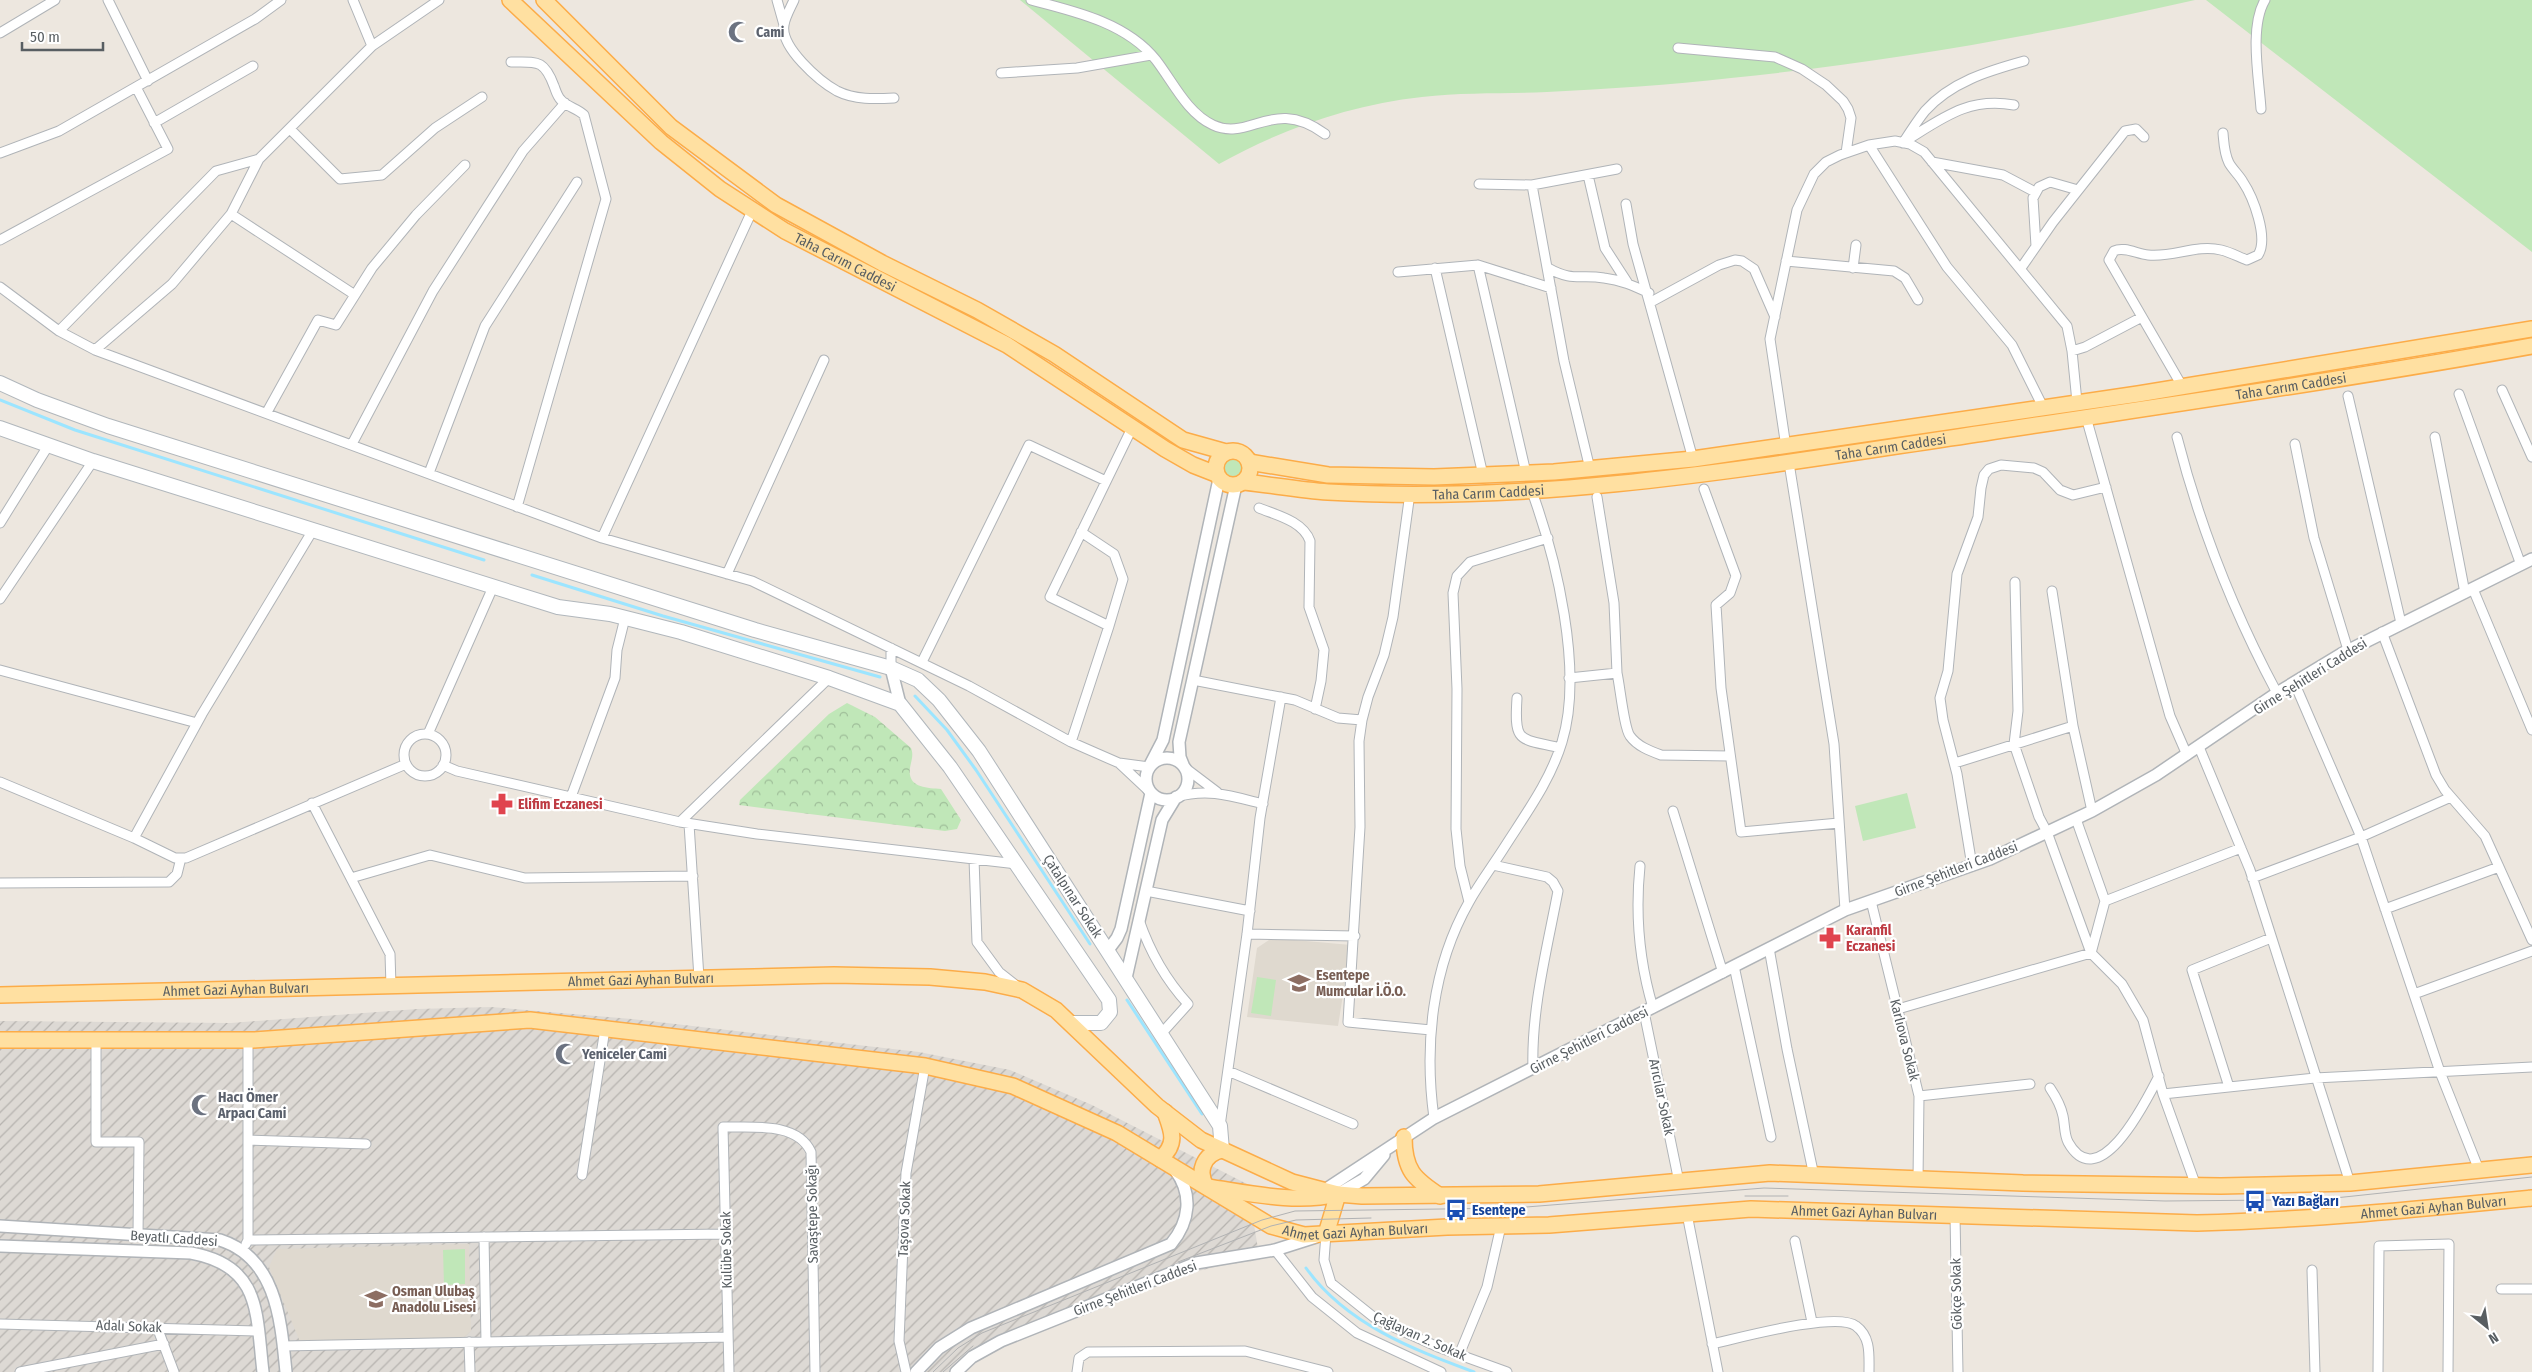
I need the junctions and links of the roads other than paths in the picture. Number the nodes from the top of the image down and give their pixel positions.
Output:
1 (55, 0) edge
2 (108, 0) edge
3 (281, 0) edge
4 (353, 0) edge
5 (439, 0) edge
6 (510, 0) edge
7 (544, 0) edge
8 (777, 0) edge
9 (794, 0) edge
10 (1032, 0) edge
11 (2265, 0) edge
12 (784, 25) junction
13 (0, 33) edge
14 (372, 46) junction
15 (1678, 48) dead end
16 (1151, 55) junction
17 (2024, 61) dead end
18 (511, 62) dead end
19 (252, 66) dead end
20 (1001, 72) dead end
21 (148, 80) junction
22 (136, 87) junction
23 (482, 97) dead end
24 (894, 98) dead end
25 (565, 103) junction
26 (2014, 105) dead end
27 (2262, 109) dead end
28 (154, 123) junction
29 (290, 129) junction
30 (2223, 133) dead end
31 (1325, 134) dead end
32 (2144, 137) dead end
33 (1903, 143) junction
34 (1869, 145) junction
35 (1846, 152) junction
36 (0, 153) edge
37 (258, 159) junction
38 (1932, 162) junction
39 (465, 165) dead end
40 (1617, 169) dead end
41 (1588, 174) junction
42 (576, 182) dead end
43 (1478, 184) dead end
44 (1532, 185) junction
45 (2078, 190) junction
46 (2035, 192) junction
47 (1626, 204) dead end
48 (752, 211) junction
49 (231, 214) junction
50 (0, 240) edge
51 (1856, 245) dead end
52 (2036, 246) junction
53 (1786, 261) junction
54 (1478, 266) junction
55 (1435, 268) junction
56 (1548, 268) junction
57 (1853, 268) junction
58 (2021, 268) junction
59 (1398, 272) dead end
60 (1627, 282) junction
61 (0, 287) edge
62 (1551, 288) junction
63 (355, 295) junction
64 (1650, 297) junction
65 (1918, 300) dead end
66 (1775, 317) junction
67 (2142, 317) junction
68 (2532, 329) edge
69 (58, 332) junction
70 (2532, 346) edge
71 (95, 350) junction
72 (2072, 351) junction
73 (824, 360) dead end
74 (0, 383) edge
75 (2182, 386) junction
76 (2502, 390) dead end
77 (2459, 394) dead end
78 (2348, 396) dead end
79 (2077, 402) junction
80 (2043, 407) junction
81 (267, 412) junction
82 (2086, 417) junction
83 (0, 428) edge
84 (1132, 428) junction
85 (2435, 436) dead end
86 (2177, 437) dead end
87 (352, 444) junction
88 (2295, 444) dead end
89 (48, 446) junction
90 (1786, 447) junction
91 (1226, 452) junction
92 (2532, 456) edge
93 (1693, 459) junction
94 (93, 461) junction
95 (1249, 462) junction
96 (1790, 462) junction
97 (1590, 469) junction
98 (1526, 473) junction
99 (429, 474) junction
100 (1483, 475) junction
101 (1218, 477) junction
102 (1106, 481) junction
103 (1240, 484) junction
104 (2106, 487) junction
105 (1704, 489) dead end
106 (1531, 490) junction
107 (1410, 493) junction
108 (1597, 497) dead end
109 (517, 507) junction
110 (1259, 508) dead end
111 (0, 523) edge
112 (313, 530) junction
113 (1081, 532) junction
114 (602, 538) junction
115 (1548, 538) junction
116 (2532, 559) edge
117 (2521, 564) junction
118 (727, 574) junction
119 (2015, 582) dead end
120 (493, 587) junction
121 (2052, 591) dead end
122 (2469, 591) junction
123 (0, 599) edge
124 (625, 618) junction
125 (2401, 623) junction
126 (1109, 626) junction
127 (2382, 632) junction
128 (891, 648) junction
129 (2348, 650) junction
130 (922, 662) junction
131 (891, 668) junction
132 (0, 670) edge
133 (1617, 673) junction
134 (829, 678) junction
135 (1569, 678) junction
136 (1193, 680) junction
137 (2294, 682) junction
138 (2277, 693) junction
139 (1281, 697) junction
140 (1517, 698) dead end
141 (900, 704) junction
142 (1314, 709) junction
143 (1362, 720) junction
144 (197, 723) junction
145 (2073, 726) junction
146 (2532, 730) edge
147 (428, 734) junction
148 (1071, 742) junction
149 (2014, 744) junction
150 (2199, 747) junction
151 (1560, 748) junction
152 (2187, 755) junction
153 (1730, 756) junction
154 (1119, 763) junction
155 (1955, 763) junction
156 (406, 764) junction
157 (443, 765) junction
158 (1149, 767) junction
159 (1184, 767) junction
160 (0, 782) edge
161 (1217, 792) junction
162 (1151, 793) junction
163 (571, 797) junction
164 (1176, 797) junction
165 (2451, 797) junction
166 (312, 803) junction
167 (1263, 804) junction
168 (1674, 811) dead end
169 (2092, 811) junction
170 (2076, 819) junction
171 (685, 823) junction
172 (1839, 823) junction
173 (2046, 832) junction
174 (2362, 837) junction
175 (134, 838) junction
176 (2241, 848) junction
177 (180, 858) junction
178 (974, 859) junction
179 (1017, 864) junction
180 (1493, 865) junction
181 (1640, 866) dead end
182 (1972, 866) junction
183 (2499, 867) junction
184 (693, 876) junction
185 (350, 878) junction
186 (2252, 878) junction
187 (0, 884) edge
188 (1146, 891) junction
189 (1871, 901) junction
190 (2104, 901) junction
191 (1469, 902) junction
192 (2386, 909) junction
193 (1846, 910) junction
194 (1250, 912) junction
195 (1139, 920) junction
196 (1247, 934) junction
197 (1355, 936) junction
198 (2271, 938) junction
199 (2532, 940) edge
200 (1769, 948) junction
201 (1108, 950) junction
202 (2532, 951) edge
203 (2091, 953) junction
204 (1734, 966) junction
205 (1723, 972) junction
206 (699, 978) junction
207 (1126, 978) junction
208 (391, 986) junction
209 (1022, 990) junction
210 (2414, 994) junction
211 (0, 995) edge
212 (1898, 1009) junction
213 (1648, 1010) junction
214 (1072, 1023) junction
215 (605, 1029) junction
216 (1431, 1030) junction
217 (1161, 1034) junction
218 (0, 1040) edge
219 (96, 1040) junction
220 (248, 1040) junction
221 (925, 1066) junction
222 (2532, 1067) edge
223 (1533, 1069) junction
224 (1228, 1071) junction
225 (2440, 1072) junction
226 (2159, 1076) junction
227 (2315, 1078) junction
228 (2030, 1084) dead end
229 (2229, 1087) junction
230 (2050, 1088) dead end
231 (2163, 1094) junction
232 (1919, 1096) junction
233 (1165, 1112) junction
234 (1434, 1118) junction
235 (1353, 1124) dead end
236 (1220, 1126) junction
237 (723, 1127) joint
238 (1771, 1136) dead end
239 (248, 1140) junction
240 (1399, 1140) junction
241 (366, 1144) dead end
242 (1222, 1150) junction
243 (1160, 1159) junction
244 (2532, 1164) edge
245 (1174, 1168) junction
246 (2479, 1170) junction
247 (582, 1175) dead end
248 (1814, 1176) junction
249 (1918, 1180) junction
250 (1679, 1182) junction
251 (2350, 1183) junction
252 (2196, 1186) junction
253 (1207, 1187) junction
254 (1330, 1193) junction
255 (1440, 1196) junction
256 (2532, 1198) edge
257 (1687, 1214) junction
258 (1955, 1216) junction
259 (0, 1226) edge
260 (1501, 1226) junction
261 (726, 1234) junction
262 (1326, 1234) junction
263 (138, 1235) junction
264 (484, 1237) junction
265 (248, 1240) junction
266 (1795, 1241) dead end
267 (0, 1246) edge
268 (1275, 1250) junction
269 (243, 1251) junction
270 (2312, 1270) dead end
271 (2500, 1289) dead end
272 (2532, 1289) edge
273 (1812, 1322) junction
274 (0, 1324) edge
275 (157, 1327) junction
276 (258, 1331) junction
277 (728, 1337) junction
278 (469, 1342) junction
279 (486, 1342) junction
280 (164, 1344) junction
281 (1712, 1344) junction
282 (283, 1346) junction
283 (1459, 1355) junction
284 (20, 1372) edge
285 (174, 1372) edge
286 (263, 1372) edge
287 (286, 1372) edge
288 (470, 1372) edge
289 (729, 1372) edge
290 (815, 1372) edge
291 (906, 1372) edge
292 (916, 1372) edge
293 (956, 1372) edge
294 (1077, 1372) edge
295 (1328, 1372) edge
296 (1441, 1372) edge
297 (1507, 1372) edge
298 (1718, 1372) edge
299 (1869, 1372) edge
300 (1958, 1372) edge
301 (2315, 1372) edge
302 (2378, 1372) edge
303 (2448, 1372) edge

1 - 13 street
2 - 21 street
3 - 21 street
4 - 14 street
5 - 14 street
6 - 48 main road, Taha Carım Caddesi
7 - 91 main road, Taha Carım Caddesi
8 - 12 street
9 - 12 street
10 - 16 street
11 - 27 street
12 - 24 street
14 - 29 street
15 - 35 street
16 - 20 street
16 - 31 street
17 - 33 street
18 - 25 street
19 - 28 street
21 - 22 street
22 - 28 street
22 - 36 street
23 - 29 street
25 - 87 street
25 - 109 street
26 - 33 street
28 - 50 street
29 - 37 street
30 - 67 street
32 - 45 street
33 - 34 street
33 - 38 street
34 - 35 street
34 - 80 street
35 - 53 street
37 - 49 street
37 - 69 street
38 - 46 street
38 - 58 street
39 - 63 street
40 - 41 street
41 - 44 street
41 - 60 street
42 - 99 street
43 - 44 street
44 - 56 street
45 - 46 street
45 - 52 street
46 - 52 street
47 - 64 street
48 - 84 main road, Taha Carım Caddesi
48 - 114 street
49 - 63 street
49 - 71 street
51 - 57 street
52 - 58 street
53 - 57 street
53 - 66 street
54 - 55 street
54 - 62 street
54 - 98 street
55 - 59 street
55 - 100 street
56 - 60 street
56 - 62 street
57 - 65 street
58 - 72 street
60 - 64 street
61 - 69 street
62 - 97 street
63 - 81 street
64 - 66 street
64 - 93 street
66 - 90 street
67 - 72 street
67 - 75 street
68 - 75 main road, Taha Carım Caddesi
69 - 71 street
70 - 82 main road, Taha Carım Caddesi
71 - 81 street
72 - 79 street
73 - 118 street
74 - 131 main road, Çatalpınar Sokak
75 - 79 main road, Taha Carım Caddesi
76 - 92 street
77 - 117 street
78 - 125 street
79 - 80 main road, Taha Carım Caddesi
80 - 90 main road, Taha Carım Caddesi
81 - 87 street
82 - 96 main road, Taha Carım Caddesi
82 - 104 street
83 - 89 main road
84 - 101 main road, Taha Carım Caddesi
84 - 102 street
85 - 122 street
86 - 138 street
87 - 99 street
88 - 129 street
89 - 94 main road
89 - 111 street
90 - 93 main road, Taha Carım Caddesi
91 - 95 main road
91 - 101 main road
93 - 97 main road, Taha Carım Caddesi
94 - 112 main road
94 - 123 street
95 - 100 main road, Taha Carım Caddesi
95 - 103 main road
96 - 106 main road, Taha Carım Caddesi
96 - 172 street
97 - 98 main road, Taha Carım Caddesi
98 - 100 main road, Taha Carım Caddesi
99 - 109 street
101 - 103 main road
101 - 158 street
102 - 113 street
102 - 130 street
103 - 107 main road, Taha Carım Caddesi
103 - 136 street
104 - 152 street
104 - 155 street
105 - 153 street
106 - 107 main road, Taha Carım Caddesi
106 - 115 street
107 - 143 street
108 - 133 street
109 - 114 street
110 - 142 street
112 - 120 main road
112 - 144 street
113 - 126 street
113 - 126 street
114 - 118 street
115 - 135 street
115 - 191 street
116 - 117 street, Girne Şehitleri Caddesi
117 - 122 street, Girne Şehitleri Caddesi
118 - 128 street
119 - 149 street
120 - 124 main road
120 - 147 street
121 - 145 street
122 - 125 street, Girne Şehitleri Caddesi
122 - 146 street
124 - 134 main road
124 - 163 street
125 - 127 street, Girne Şehitleri Caddesi
126 - 148 street
127 - 129 street, Girne Şehitleri Caddesi
127 - 165 street
128 - 130 street
128 - 131 street
129 - 137 street, Girne Şehitleri Caddesi
130 - 148 street
131 - 141 street
131 - 201 main road, Çatalpınar Sokak
132 - 144 street
133 - 135 street
133 - 153 street
134 - 141 main road
134 - 171 street
135 - 151 street
136 - 139 street
136 - 159 street
137 - 138 street, Girne Şehitleri Caddesi
137 - 174 street
138 - 150 street, Girne Şehitleri Caddesi
139 - 142 street
139 - 167 street
140 - 151 street
141 - 179 main road, Çatalpınar Sokak
142 - 143 street
143 - 197 street
144 - 175 street
145 - 149 street
145 - 169 street
147 - 156 street
147 - 157 street
148 - 154 street
149 - 155 street
149 - 173 street
150 - 152 street, Girne Şehitleri Caddesi
150 - 176 street
151 - 180 street
152 - 169 street, Girne Şehitleri Caddesi
153 - 172 street
154 - 158 street
154 - 162 street
155 - 182 street
156 - 157 street
156 - 166 street
157 - 163 street
158 - 159 street
158 - 162 street
159 - 161 street
159 - 164 street
160 - 175 street
161 - 164 street
161 - 167 street
162 - 164 street
162 - 201 street
163 - 171 street
164 - 188 street
165 - 174 street
165 - 183 street
166 - 177 street
166 - 185 street
167 - 194 street
168 - 205 street
169 - 170 street, Girne Şehitleri Caddesi
170 - 173 street, Girne Şehitleri Caddesi
170 - 190 street
171 - 178 street
171 - 184 street
172 - 193 street
173 - 182 street, Girne Şehitleri Caddesi
173 - 203 street
174 - 186 street
174 - 192 street
175 - 177 street
176 - 186 street
176 - 190 street
177 - 187 street
178 - 179 street
178 - 209 street
179 - 214 main road, Çatalpınar Sokak
180 - 191 street
180 - 223 street
181 - 213 street, Arıcılar Sokak
182 - 189 street, Girne Şehitleri Caddesi
183 - 192 street
183 - 199 street
184 - 185 street
184 - 206 street
185 - 208 street
186 - 198 street
188 - 194 street
188 - 195 street
189 - 193 street, Girne Şehitleri Caddesi
189 - 212 street, Karlıova Sokak
190 - 203 street
191 - 216 street
192 - 210 street
193 - 200 street, Girne Şehitleri Caddesi
194 - 196 street
195 - 207 street
195 - 217 street
196 - 197 street
196 - 224 street
197 - 216 street
198 - 227 street
198 - 229 street
200 - 204 street, Girne Şehitleri Caddesi
200 - 248 street
201 - 207 main road, Çatalpınar Sokak
202 - 210 street
203 - 212 street
203 - 226 street
204 - 205 street, Girne Şehitleri Caddesi
204 - 238 street
205 - 213 street, Girne Şehitleri Caddesi
206 - 208 main road, Ahmet Gazi Ayhan Bulvarı
206 - 209 main road, Ahmet Gazi Ayhan Bulvarı
207 - 217 main road, Çatalpınar Sokak
208 - 211 main road, Ahmet Gazi Ayhan Bulvarı
209 - 214 main road, Ahmet Gazi Ayhan Bulvarı
210 - 225 street
212 - 232 street, Karlıova Sokak
213 - 223 street, Girne Şehitleri Caddesi
213 - 250 street, Arıcılar Sokak
214 - 233 main road, Ahmet Gazi Ayhan Bulvarı
215 - 220 main road, Ahmet Gazi Ayhan Bulvarı
215 - 221 main road, Ahmet Gazi Ayhan Bulvarı
215 - 247 street
216 - 234 street
217 - 236 main road, Çatalpınar Sokak
218 - 219 main road, Ahmet Gazi Ayhan Bulvarı
219 - 220 main road, Ahmet Gazi Ayhan Bulvarı
219 - 263 street
220 - 239 street
221 - 243 main road, Ahmet Gazi Ayhan Bulvarı
221 - 291 street, Taşova Sokak
222 - 225 street
223 - 234 street, Girne Şehitleri Caddesi
224 - 235 street
224 - 236 street
225 - 227 street
225 - 246 street
226 - 230 street
226 - 231 street
227 - 229 street
227 - 251 street
228 - 232 street
229 - 231 street
231 - 252 street
232 - 249 street, Karlıova Sokak
233 - 242 main road, Ahmet Gazi Ayhan Bulvarı
233 - 243 main road
234 - 240 street, Girne Şehitleri Caddesi
236 - 242 main road, Çatalpınar Sokak
237 - 261 street, Kulübe Sokak
237 - 290 street, Savaştepe Sokağı
239 - 241 street
239 - 265 street
240 - 254 street, Girne Şehitleri Caddesi
240 - 255 main road
242 - 253 main road
242 - 254 main road, Ahmet Gazi Ayhan Bulvarı
243 - 245 main road, Ahmet Gazi Ayhan Bulvarı
244 - 246 main road, Ahmet Gazi Ayhan Bulvarı
245 - 253 main road, Ahmet Gazi Ayhan Bulvarı
245 - 292 street, Girne Şehitleri Caddesi
246 - 251 main road, Ahmet Gazi Ayhan Bulvarı
248 - 249 main road, Ahmet Gazi Ayhan Bulvarı
248 - 250 main road, Ahmet Gazi Ayhan Bulvarı
249 - 252 main road, Ahmet Gazi Ayhan Bulvarı
250 - 255 main road, Ahmet Gazi Ayhan Bulvarı
251 - 252 main road, Ahmet Gazi Ayhan Bulvarı
253 - 254 main road
253 - 262 main road, Ahmet Gazi Ayhan Bulvarı
254 - 255 main road, Ahmet Gazi Ayhan Bulvarı
254 - 262 main road
256 - 258 main road, Ahmet Gazi Ayhan Bulvarı
257 - 258 main road, Ahmet Gazi Ayhan Bulvarı
257 - 260 main road, Ahmet Gazi Ayhan Bulvarı
257 - 281 street
258 - 300 street, Gökçe Sokak
259 - 263 street, Beyatlı Caddesi
260 - 262 main road, Ahmet Gazi Ayhan Bulvarı
260 - 283 street
261 - 264 street
261 - 277 street, Kulübe Sokak
262 - 268 street, Girne Şehitleri Caddesi
262 - 283 street, Çağlayan 2. Sokak
263 - 269 street, Beyatlı Caddesi
264 - 265 street
264 - 279 street
265 - 269 street
266 - 273 street
267 - 276 street, Beyatlı Caddesi
268 - 293 street, Girne Şehitleri Caddesi
268 - 296 street, Çağlayan 2. Sokak
269 - 282 street, Beyatlı Caddesi
270 - 301 street
271 - 272 street
273 - 281 street
273 - 299 street
274 - 275 street, Adalı Sokak
275 - 276 street, Adalı Sokak
275 - 280 street
276 - 286 street, Beyatlı Caddesi
277 - 279 street
277 - 289 street, Kulübe Sokak
278 - 279 street
278 - 282 street
278 - 288 street
280 - 284 street
280 - 285 street
281 - 298 street
282 - 287 street, Beyatlı Caddesi
283 - 297 street, Çağlayan 2. Sokak
294 - 295 street
302 - 303 street

